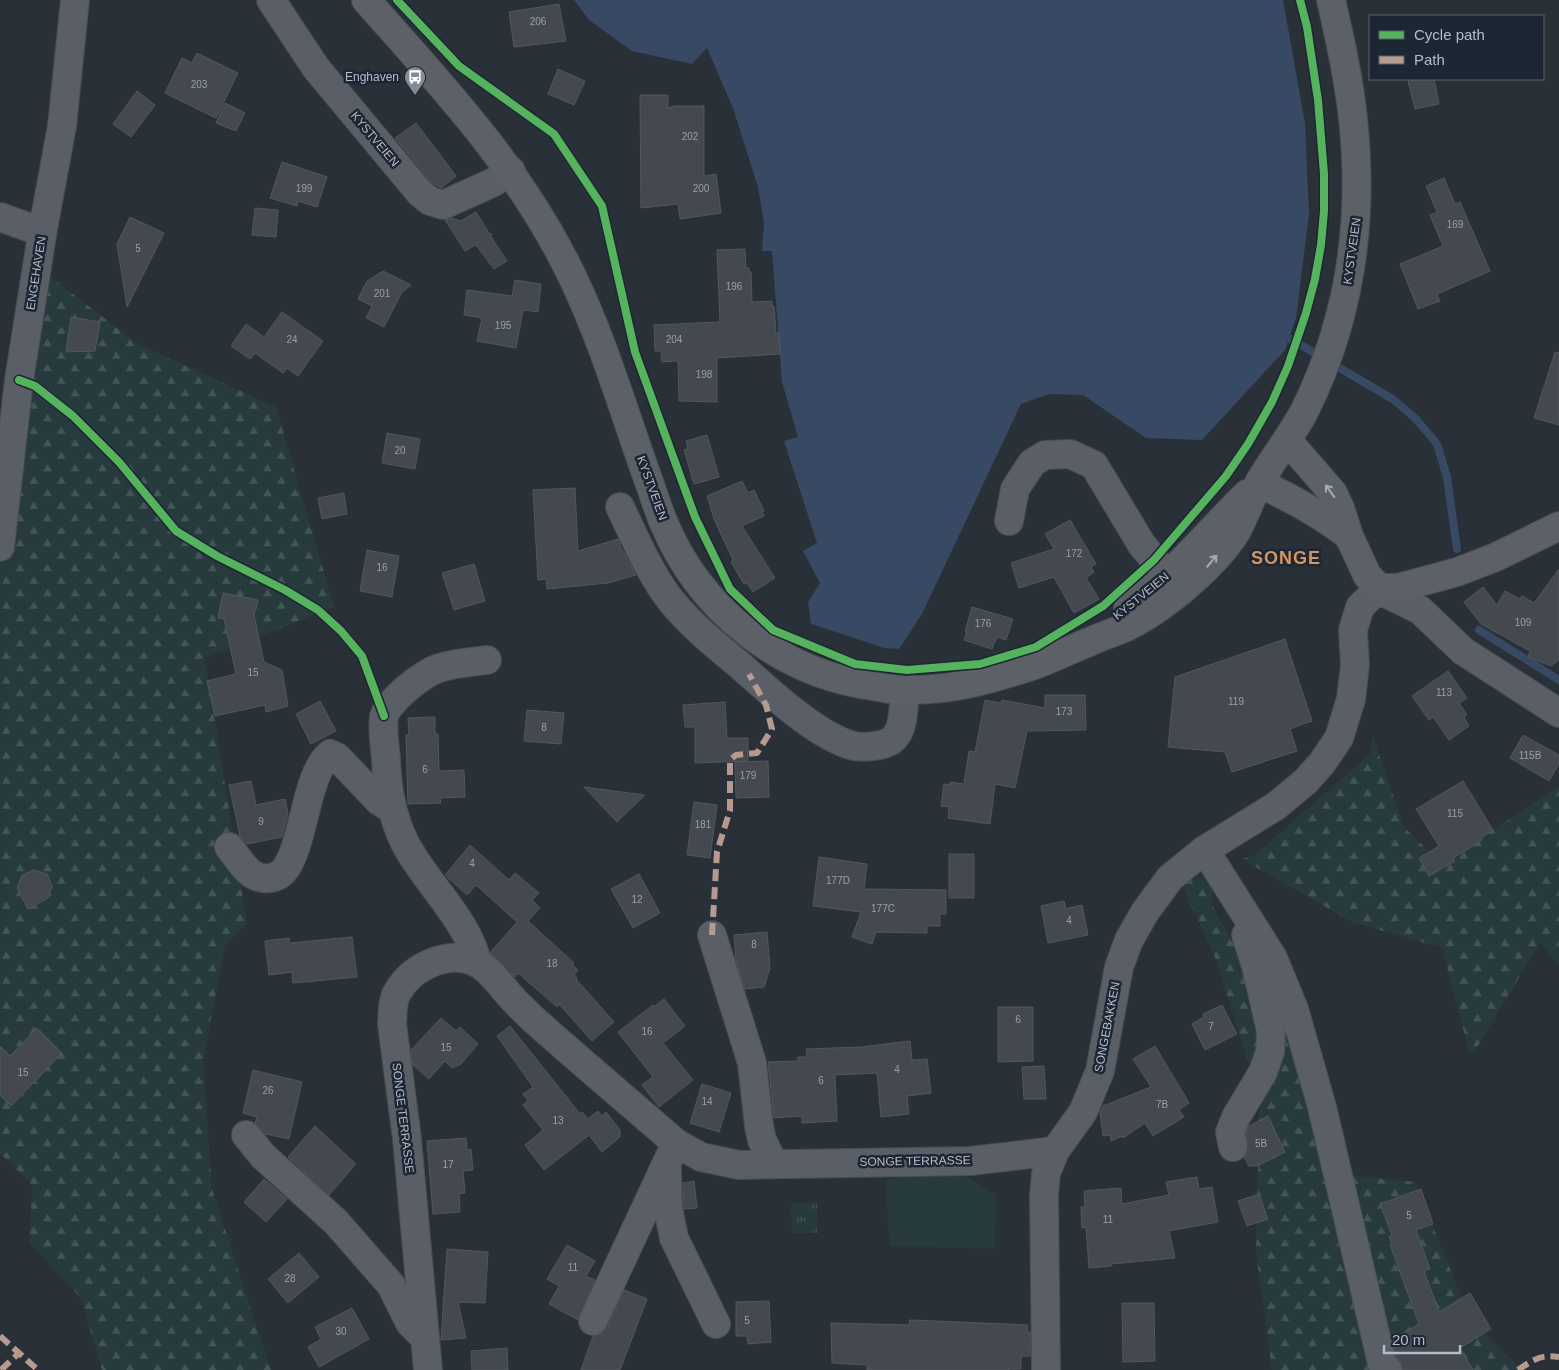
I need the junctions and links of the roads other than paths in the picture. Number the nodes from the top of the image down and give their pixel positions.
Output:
1 (75, 0) edge
2 (270, 0) edge
3 (348, 0) edge
4 (366, 0) edge
5 (1331, 0) edge
6 (425, 67) junction
7 (511, 171) junction
8 (0, 217) edge
9 (43, 229) junction
10 (1287, 440) junction
11 (1259, 483) junction
12 (620, 507) dead end
13 (1008, 521) dead end
14 (1558, 529) edge
15 (1349, 536) junction
16 (0, 548) edge
17 (1174, 583) junction
18 (1379, 588) junction
19 (487, 660) dead end
20 (905, 691) junction
21 (1559, 713) edge
22 (392, 809) junction
23 (229, 848) dead end
24 (1203, 852) junction
25 (1242, 909) junction
26 (712, 935) dead end
27 (477, 963) junction
28 (246, 1135) dead end
29 (1233, 1147) dead end
30 (1055, 1151) junction
31 (672, 1154) junction
32 (774, 1164) junction
33 (593, 1320) dead end
34 (716, 1324) dead end
35 (424, 1337) junction
36 (428, 1370) edge
37 (1046, 1370) edge
38 (1388, 1370) edge

1 - 9 street, ENGEHAVEN
2 - 7 street, KYSTVEIEN
3 - 6 main road, KYSTVEIEN
4 - 6 main road, KYSTVEIEN
5 - 10 main road, KYSTVEIEN
6 - 7 main road, KYSTVEIEN
7 - 20 main road, KYSTVEIEN
8 - 9 street
9 - 16 street, ENGEHAVEN
10 - 11 main road, KYSTVEIEN
15 -> 10 main road
11 - 15 main road
11 - 17 main road, KYSTVEIEN
12 - 20 street
13 - 17 street
14 - 18 main road
15 - 18 main road
17 - 20 main road, KYSTVEIEN
18 - 21 street
18 - 24 street, SONGEBAKKEN
19 - 22 street, SONGE TERRASSE
22 - 23 street
22 - 27 street, SONGE TERRASSE
24 - 25 street
24 - 30 street, SONGEBAKKEN
25 - 29 street
25 - 38 street
26 - 32 street
27 - 31 street, SONGE TERRASSE
27 - 35 street, SONGE TERRASSE
28 - 35 street
30 - 32 street, SONGE TERRASSE
30 - 37 street, SONGEBAKKEN
31 - 32 street, SONGE TERRASSE
31 - 33 street
31 - 34 street
35 - 36 street, SONGE TERRASSE

